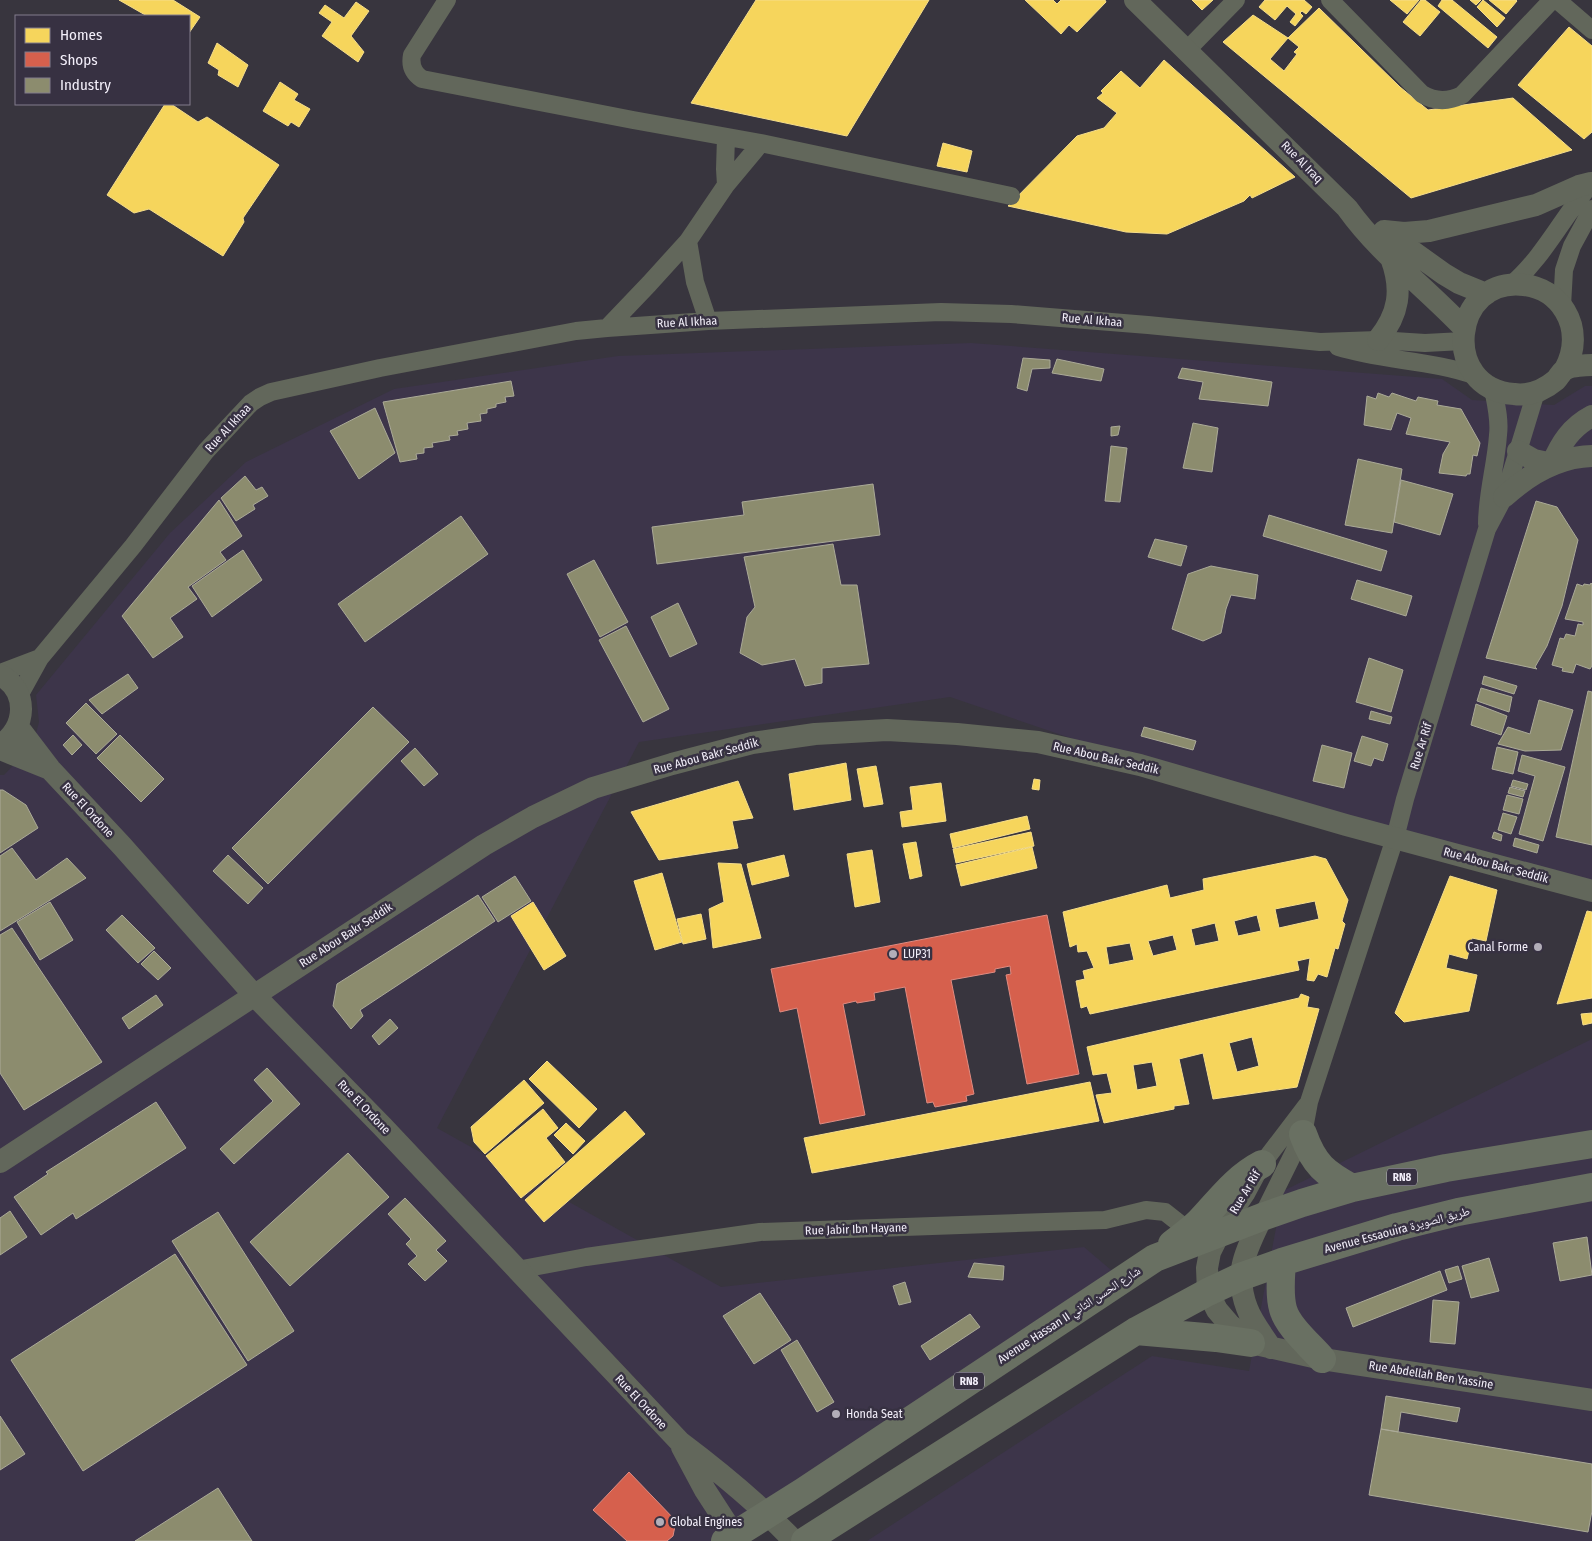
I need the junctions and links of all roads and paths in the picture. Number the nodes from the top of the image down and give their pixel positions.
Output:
1 (447, 0) edge
2 (1135, 0) edge
3 (1236, 0) edge
4 (1330, 0) edge
5 (1552, 0) edge
6 (1557, 0) edge
7 (1590, 24) edge
8 (1187, 50) junction
9 (726, 137) junction
10 (761, 143) junction
11 (1592, 183) edge
12 (726, 185) junction
13 (1011, 196) dead end
14 (1347, 208) junction
15 (1592, 209) edge
16 (1384, 231) junction
17 (688, 241) junction
18 (1391, 258) junction
19 (1511, 285) junction
20 (1486, 294) junction
21 (1565, 312) junction
22 (708, 321) junction
23 (608, 328) junction
24 (1592, 332) edge
25 (1463, 335) junction
26 (1378, 340) junction
27 (1320, 342) junction
28 (1592, 364) edge
29 (1565, 369) junction
30 (1485, 382) junction
31 (1536, 392) junction
32 (1592, 416) edge
33 (1518, 451) junction
34 (1592, 456) edge
35 (1552, 464) junction
36 (1504, 497) junction
37 (1487, 529) junction
38 (40, 658) junction
39 (0, 674) edge
40 (19, 696) junction
41 (18, 727) junction
42 (0, 745) edge
43 (0, 749) edge
44 (50, 770) junction
45 (1395, 838) junction
46 (1592, 891) edge
47 (254, 995) junction
48 (1309, 1102) junction
49 (1303, 1134) junction
50 (1592, 1144) edge
51 (0, 1162) edge
52 (1262, 1164) junction
53 (1592, 1187) edge
54 (1352, 1188) junction
55 (1262, 1217) junction
56 (1189, 1232) junction
57 (1219, 1234) junction
58 (1156, 1258) junction
59 (1282, 1262) junction
60 (517, 1270) junction
61 (1240, 1278) junction
62 (1208, 1292) junction
63 (1136, 1332) junction
64 (1261, 1345) junction
65 (1322, 1359) junction
66 (1592, 1400) edge
67 (680, 1442) junction
68 (768, 1514) junction
69 (733, 1539) edge
70 (794, 1541) edge
71 (805, 1541) edge

1 - 9 street
2 - 8 street, Rue Al Iraq
3 - 8 street
4 - 5 street
6 - 7 street
8 - 14 street, Rue Al Iraq
9 - 10 street
9 - 12 street
10 - 12 street
10 - 13 street
11 - 16 street
11 - 19 street
12 - 17 street
14 - 16 street
14 - 18 street, Rue Al Iraq
15 - 21 street
16 - 20 street
17 - 22 street
17 - 23 street
18 - 25 street, Rue Al Iraq
18 - 26 street
19 - 20 street
19 - 21 street
20 - 25 street
21 - 24 street
21 - 29 street
22 - 23 street, Rue Al Ikhaa
22 - 27 street, Rue Al Ikhaa
23 - 38 street, Rue Al Ikhaa
25 - 26 street, Rue Al Ikhaa
25 - 30 street
26 - 27 street, Rue Al Ikhaa
27 - 30 street
28 - 29 street
29 - 31 street
30 - 31 street
30 - 37 street
31 - 33 street, Rue Ar Rif
32 - 35 street
33 - 35 street
33 - 36 street, Rue Ar Rif
34 - 35 street
35 - 36 street
36 - 37 street, Rue Ar Rif
37 - 45 street, Rue Ar Rif
38 - 39 street, Rue Al Ikhaa
38 - 40 street, Rue Al Ikhaa
39 - 40 street
40 - 41 street
41 - 42 street
41 - 44 street, Rue El Ordone
43 - 44 street, Rue El Ordone
44 - 47 street, Rue El Ordone
45 - 46 street, Rue Abou Bakr Seddik
45 - 47 street, Rue Abou Bakr Seddik
45 - 48 street, Rue Ar Rif
47 - 51 street, Rue Abou Bakr Seddik
47 - 60 street, Rue El Ordone
48 - 49 street, Rue Ar Rif
48 - 52 street, Rue Ar Rif
49 - 54 main road
49 - 55 street, Rue Ar Rif
50 - 54 main road, RN8
52 - 56 main road
52 - 57 street, Rue Ar Rif
53 - 59 main road, Avenue Essaouira طريق الصويرة
54 - 55 main road, RN8
55 - 57 main road, RN8
55 - 61 street, Rue Ar Rif
56 - 58 main road
56 - 60 street, Rue Jabir Ibn Hayane
57 - 58 main road, Avenue Hassan II شارع الحسن الثاني / RN8
57 - 62 street, Rue Ar Rif
58 - 68 main road, Avenue Hassan II شارع الحسن الثاني / RN8
59 - 61 main road, Avenue Essaouira طريق الصويرة
59 - 65 main road
60 - 67 street, Rue El Ordone
61 - 62 main road, Avenue Essaouira طريق الصويرة
61 - 64 street
62 - 63 main road
62 - 64 street, Rue Abdellah Ben Yassine
63 - 64 main road
63 - 71 main road
64 - 65 street, Rue Abdellah Ben Yassine
65 - 66 street, Rue Abdellah Ben Yassine
67 - 68 street, Rue El Ordone
67 - 69 street, Rue El Ordone
68 - 69 main road, Avenue Hassan II شارع الحسن الثاني / RN8
68 - 70 street, Rue El Ordone

